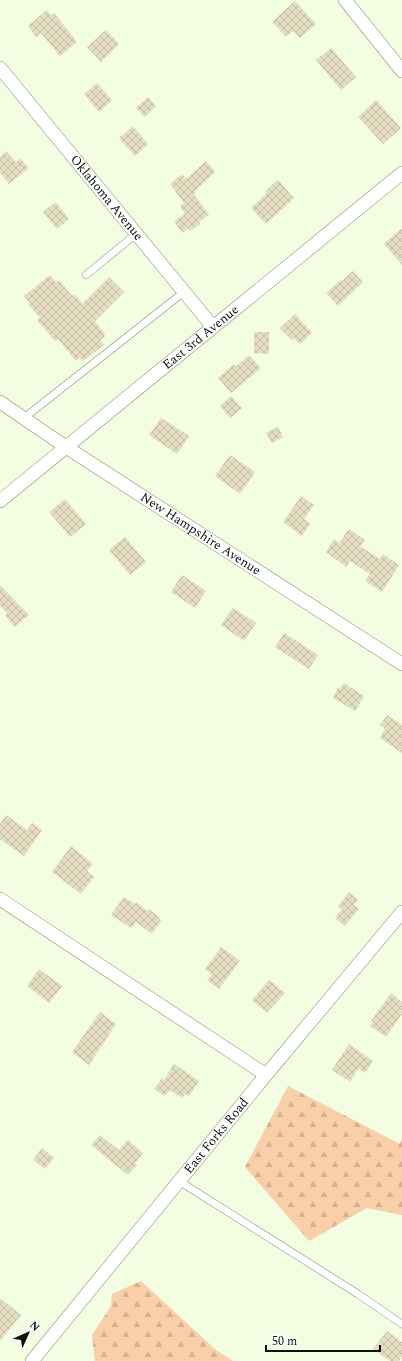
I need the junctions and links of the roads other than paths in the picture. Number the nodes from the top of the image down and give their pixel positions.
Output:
1 (345, 0) edge
2 (0, 68) edge
3 (402, 71) edge
4 (402, 173) edge
5 (136, 234) junction
6 (86, 276) dead end
7 (184, 292) junction
8 (213, 327) junction
9 (0, 402) edge
10 (24, 418) junction
11 (66, 447) junction
12 (0, 501) edge
13 (402, 664) edge
14 (0, 899) edge
15 (402, 912) edge
16 (266, 1075) junction
17 (179, 1182) junction
18 (402, 1324) edge
19 (32, 1361) edge

1 - 3 street
2 - 5 street, Oklahoma Avenue
4 - 8 street, East 3rd Avenue
5 - 6 lane
5 - 7 street, Oklahoma Avenue
7 - 8 street, Oklahoma Avenue
7 - 10 lane
8 - 11 street, East 3rd Avenue
9 - 10 street, New Hampshire Avenue
10 - 11 street, New Hampshire Avenue
11 - 12 street, East 3rd Avenue
11 - 13 street, New Hampshire Avenue
14 - 16 street
15 - 16 street, East Forks Road
16 - 17 street, East Forks Road
17 - 18 lane
17 - 19 street, East Forks Road

